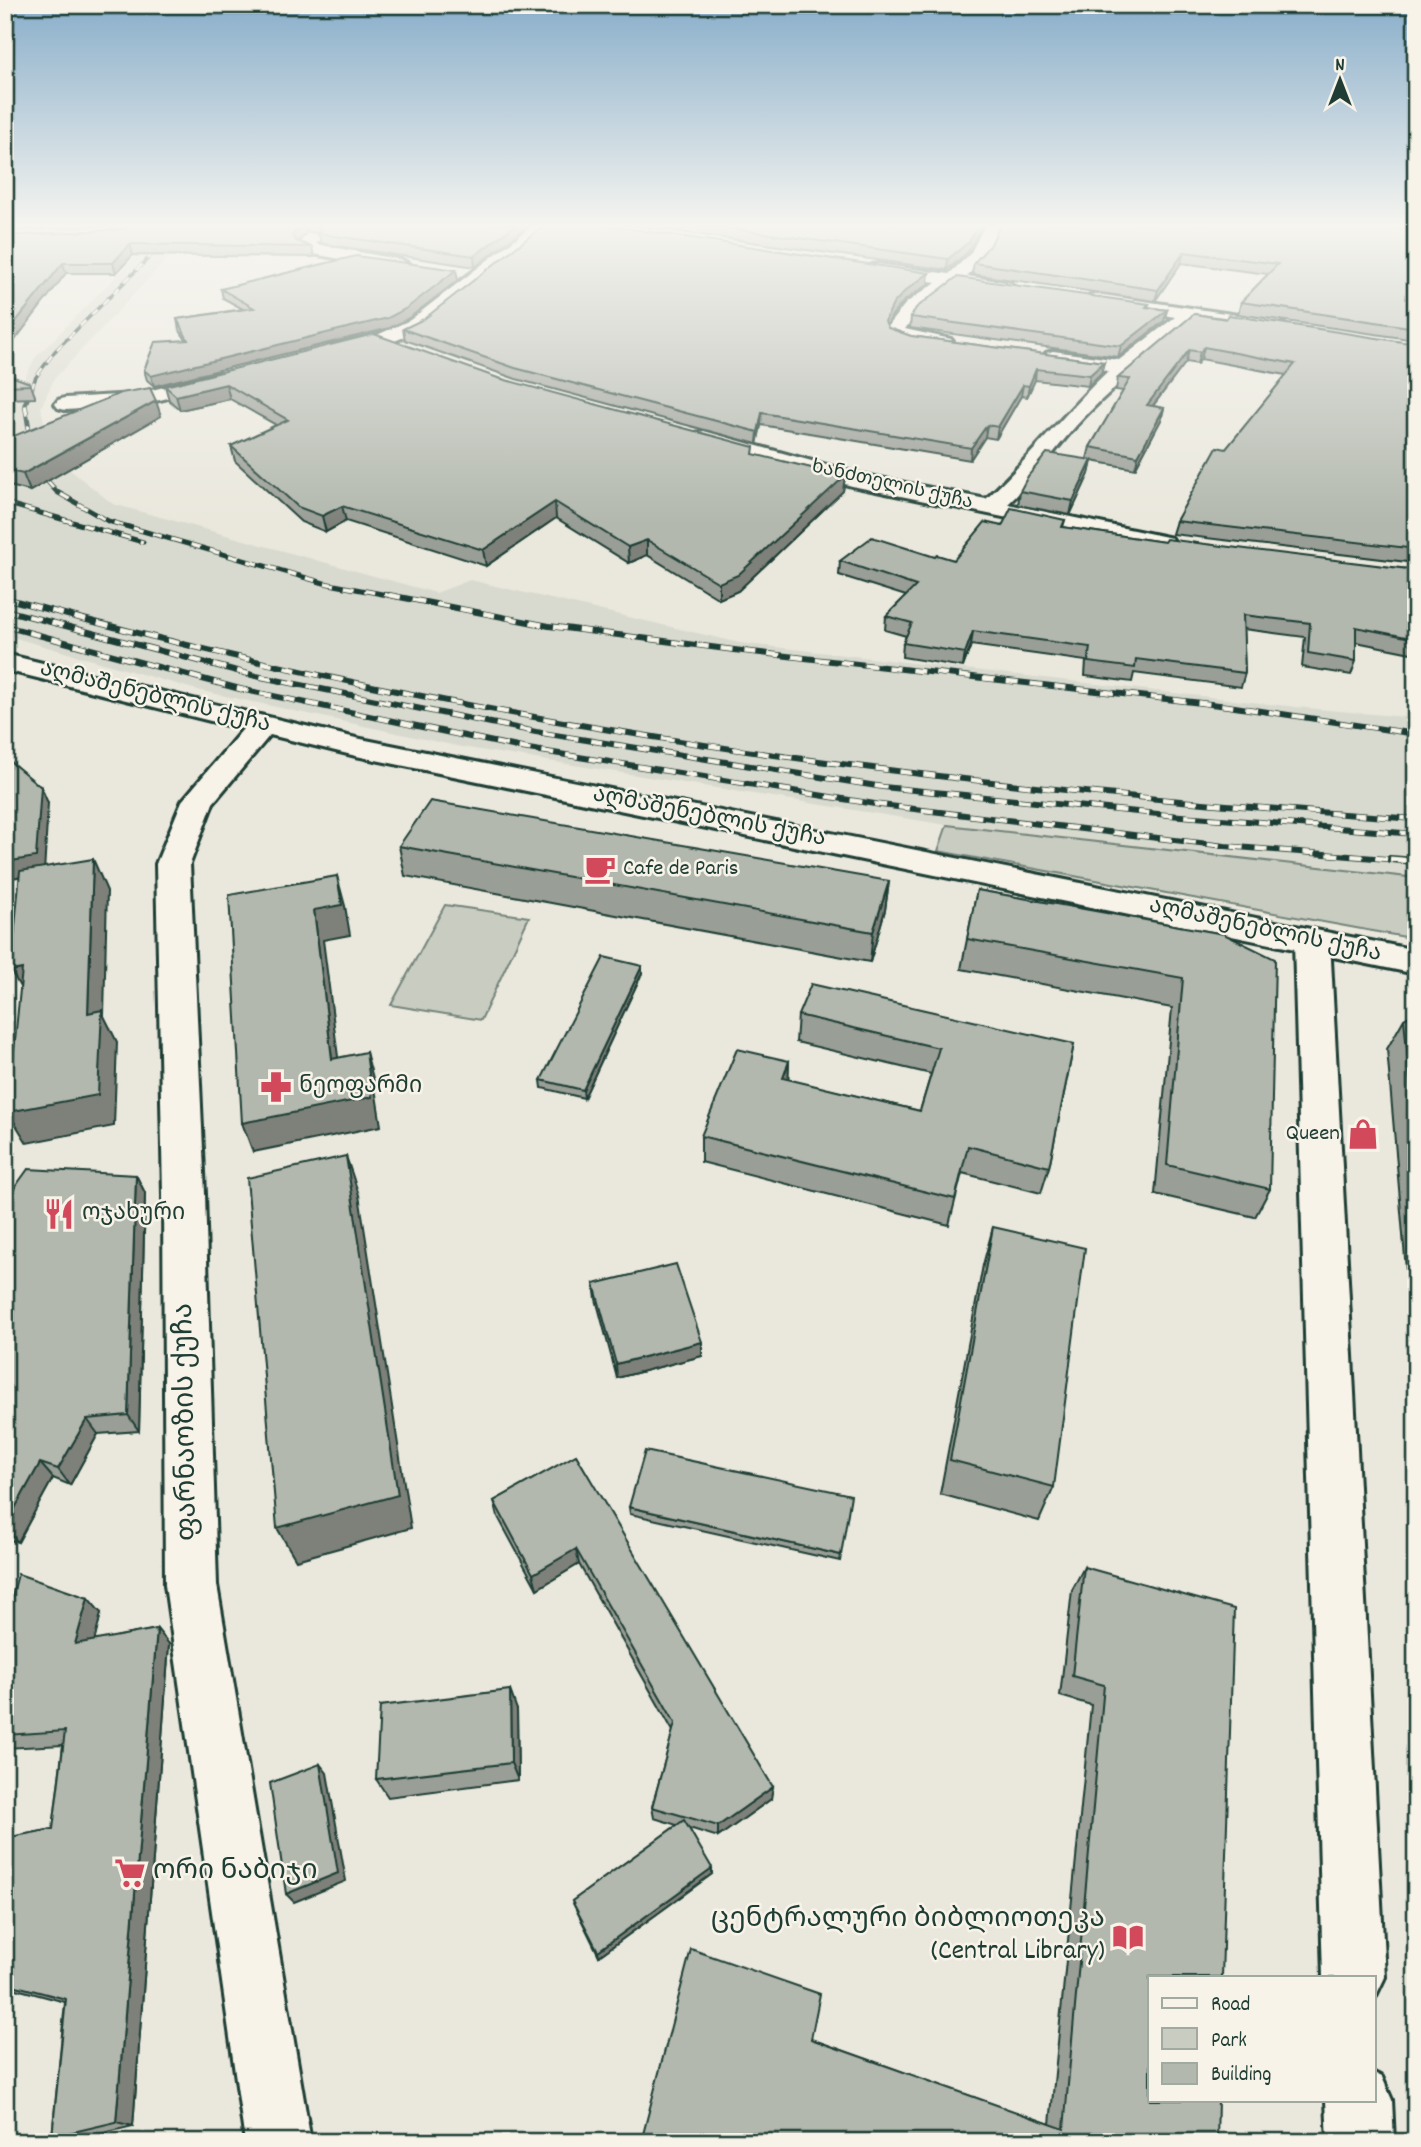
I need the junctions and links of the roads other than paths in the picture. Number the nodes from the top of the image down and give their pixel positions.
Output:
1 (418, 323) edge
2 (898, 323) edge
3 (1179, 323) edge
4 (1254, 323) edge
5 (1296, 330) edge
6 (381, 340) junction
7 (964, 345) edge
8 (406, 349) edge
9 (1030, 354) edge
10 (316, 356) edge
11 (1123, 367) junction
12 (237, 375) edge
13 (65, 404) dead end
14 (682, 432) edge
15 (989, 509) junction
16 (1179, 546) edge
17 (5, 662) edge
18 (263, 724) junction
19 (1312, 941) junction
20 (1416, 962) edge
21 (1354, 1976) edge
22 (1359, 2102) edge
23 (278, 2142) edge
24 (1361, 2142) edge

1 - 6 street
2 - 7 street
3 - 11 street
4 - 5 street
6 - 8 street
6 - 10 street
9 - 11 street
11 - 15 street
12 - 13 street
14 - 15 street, ხანძთელის ქუჩა
15 - 16 street, ხანძთელის ქუჩა
17 - 18 street, აღმაშენებლის ქუჩა
18 - 19 street, აღმაშენებლის ქუჩა
18 - 23 street, ფარნაოზის ქუჩა
19 - 20 street, აღმაშენებლის ქუჩა
19 - 21 street
22 - 24 street

